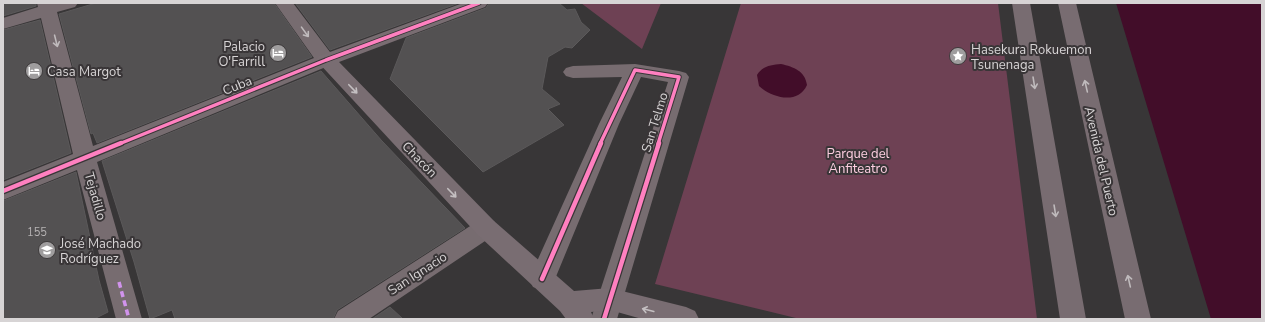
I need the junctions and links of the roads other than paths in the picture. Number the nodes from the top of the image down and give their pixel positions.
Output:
1 (70, 3) edge
2 (284, 3) edge
3 (479, 3) edge
4 (1021, 3) edge
5 (1067, 3) edge
6 (47, 6) edge
7 (3, 24) edge
8 (326, 60) junction
9 (635, 70) junction
10 (574, 72) dead end
11 (84, 156) junction
12 (3, 191) edge
13 (486, 228) junction
14 (542, 279) junction
15 (607, 309) edge
16 (575, 311) edge
17 (129, 319) edge
18 (347, 319) edge
19 (686, 319) edge
20 (1073, 319) edge
21 (1138, 319) edge

1 - 6 street
2 -> 8 street, Chacón
3 - 8 street, Cuba
4 -> 20 main road
21 -> 5 main road, Avenida del Puerto
6 - 7 street
6 -> 11 street, Tejadillo
8 - 11 street, Cuba
8 -> 13 street, Chacón
9 - 10 street
9 - 14 street
9 - 15 street, San Telmo
11 - 12 street, Cuba
11 - 17 street, Tejadillo
13 - 14 street, Chacón
13 - 18 street, San Ignacio
14 - 16 street, Chacón
15 - 16 street, Chacón
19 -> 15 street, Chacón

